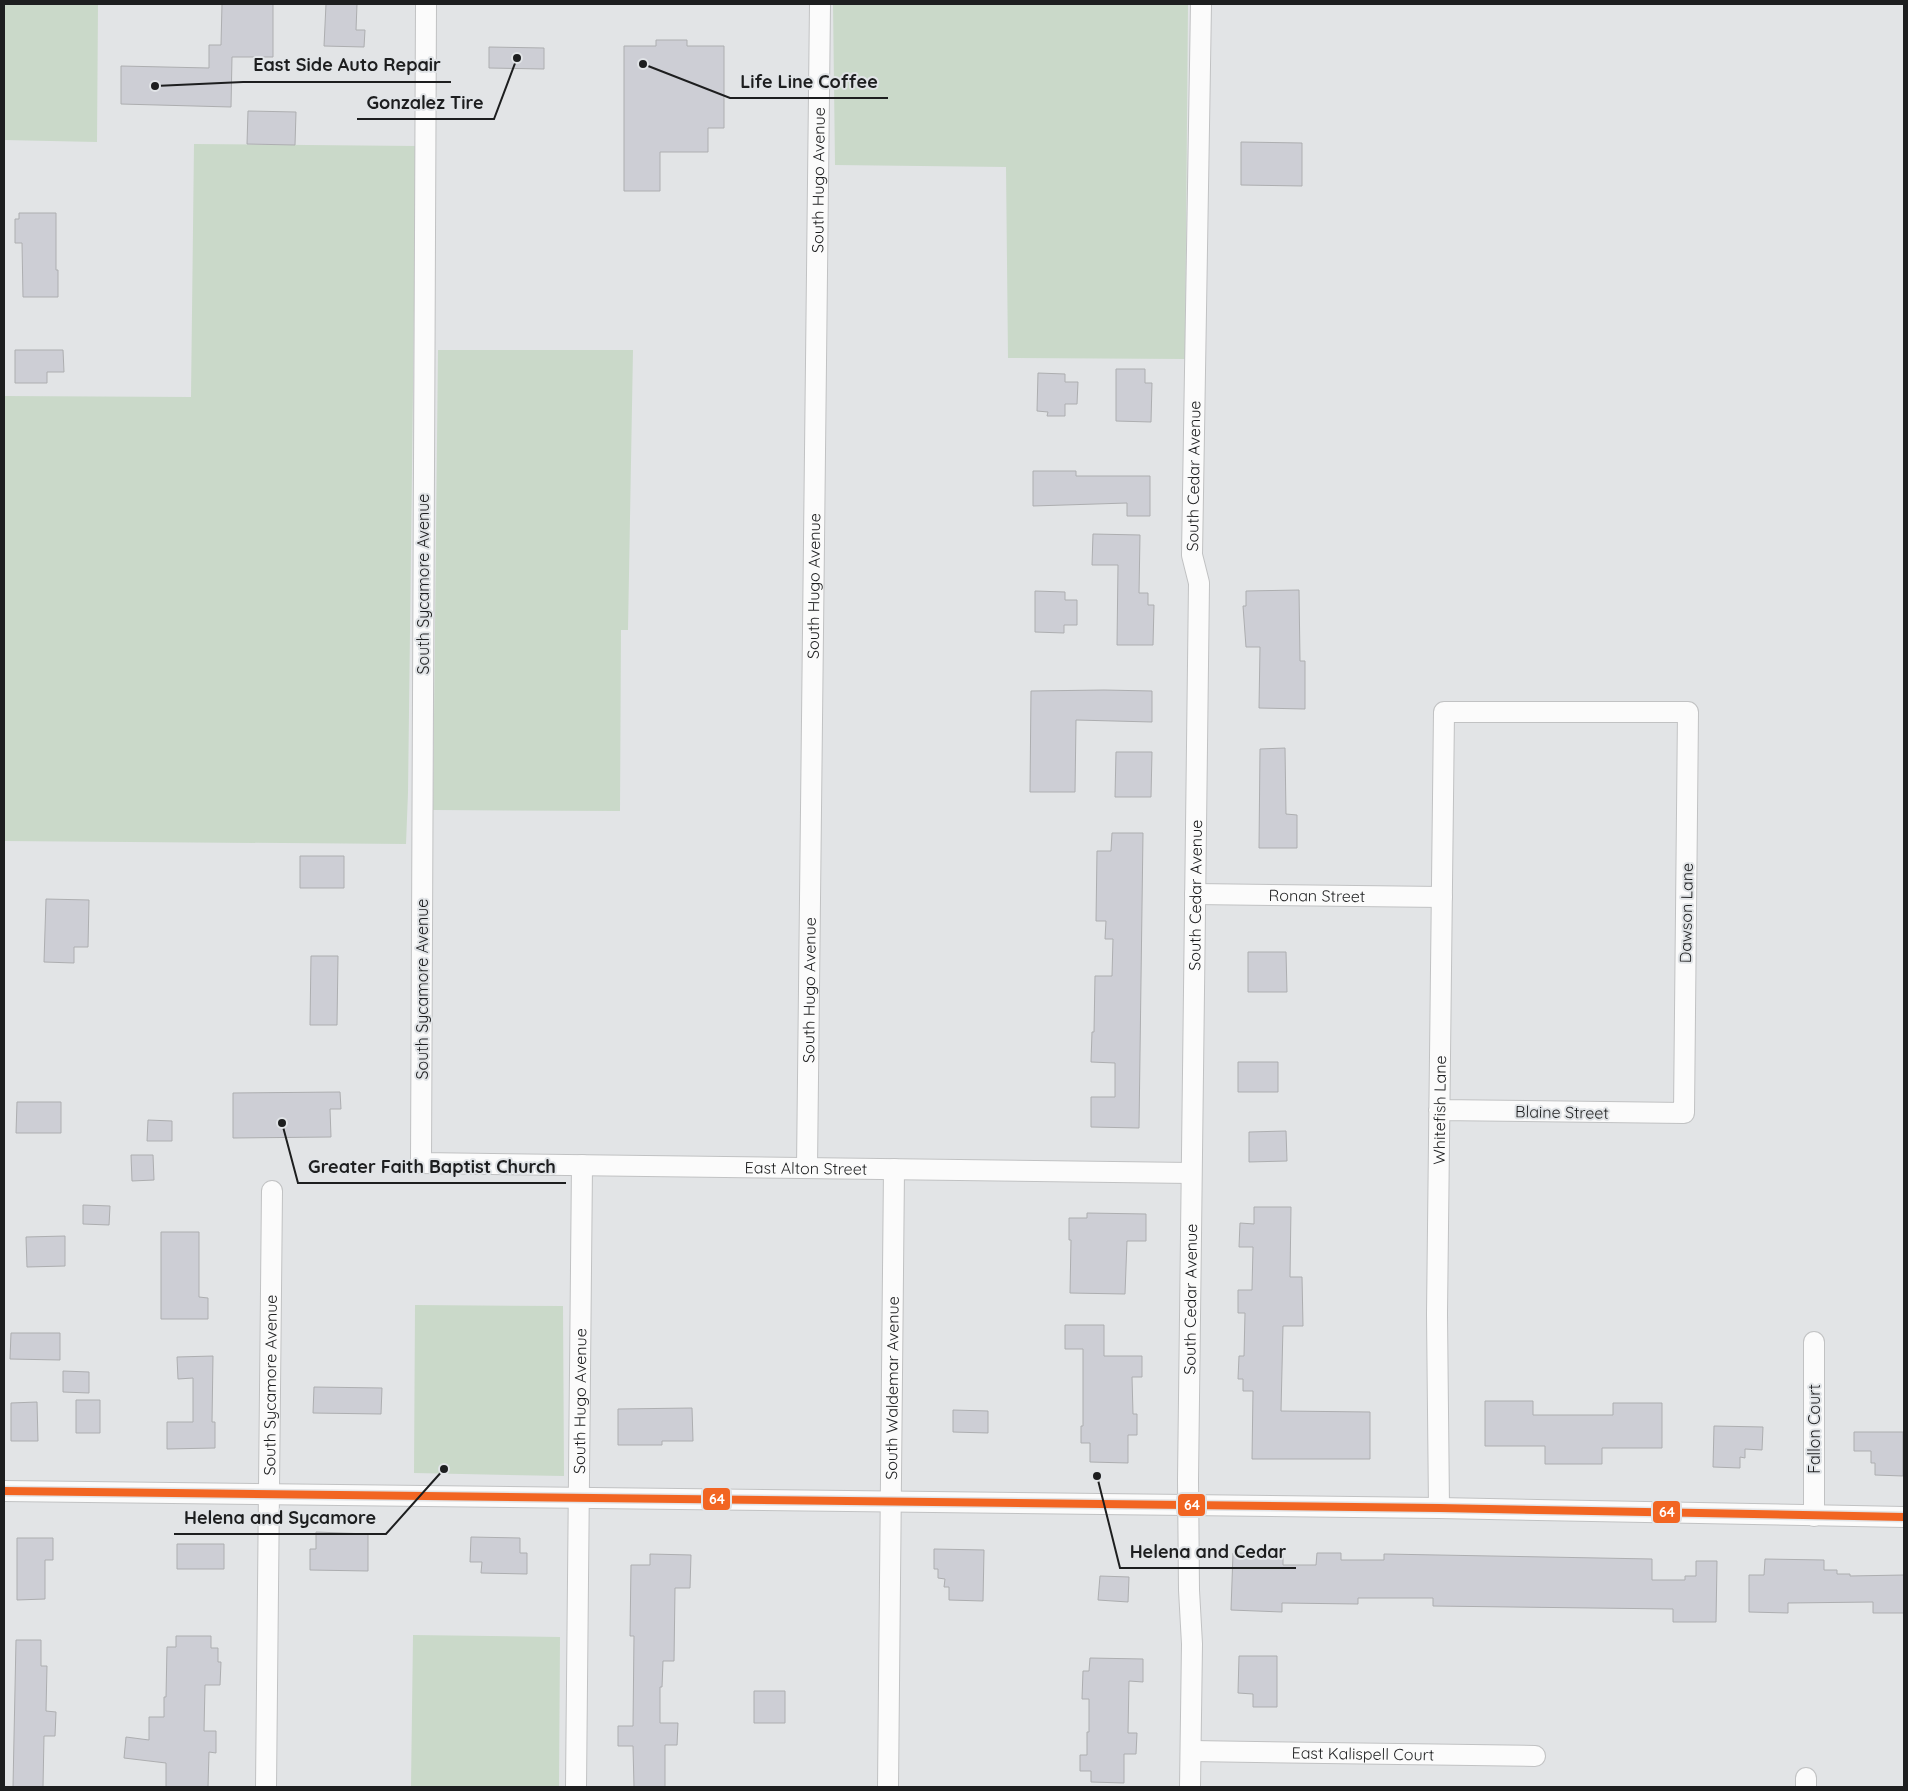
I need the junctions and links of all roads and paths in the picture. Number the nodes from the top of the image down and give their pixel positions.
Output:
1 (426, 4) edge
2 (820, 4) edge
3 (1201, 4) edge
4 (1688, 712) joint
5 (1194, 894) junction
6 (1442, 897) junction
7 (1439, 1110) junction
8 (1684, 1113) joint
9 (421, 1163) joint
10 (582, 1165) junction
11 (807, 1168) junction
12 (894, 1170) junction
13 (1191, 1173) junction
14 (272, 1191) dead end
15 (1814, 1342) dead end
16 (4, 1491) edge
17 (269, 1494) junction
18 (579, 1498) junction
19 (891, 1502) junction
20 (1188, 1505) junction
21 (1438, 1508) junction
22 (1814, 1516) junction
23 (1904, 1517) edge
24 (1191, 1751) junction
25 (1535, 1756) dead end
26 (266, 1787) edge
27 (576, 1787) edge
28 (888, 1787) edge
29 (1190, 1787) edge

1 - 9 street, South Sycamore Avenue
2 - 11 street, South Hugo Avenue
3 - 5 street, South Cedar Avenue
4 - 6 street, Whitefish Lane
4 - 8 street, Dawson Lane
5 - 6 street, Ronan Street
5 - 13 street, South Cedar Avenue
6 - 7 street, Whitefish Lane
7 - 8 street, Blaine Street
7 - 21 street, Whitefish Lane
9 - 10 street, East Alton Street
10 - 11 street, East Alton Street
10 - 18 street, South Hugo Avenue
11 - 12 street, East Alton Street
12 - 13 street, East Alton Street
12 - 19 street, South Waldemar Avenue
13 - 20 street, South Cedar Avenue
14 - 17 street, South Sycamore Avenue
15 - 22 street, Fallon Court
16 - 17 street
17 - 18 street
17 - 26 street, South Sycamore Avenue
18 - 19 street
18 - 27 street, South Hugo Avenue
19 - 20 street
19 - 28 street, South Waldemar Avenue
20 - 21 street
20 - 24 street, South Cedar Avenue
21 - 22 street
22 - 23 street
24 - 25 street, East Kalispell Court
24 - 29 street, South Cedar Avenue

